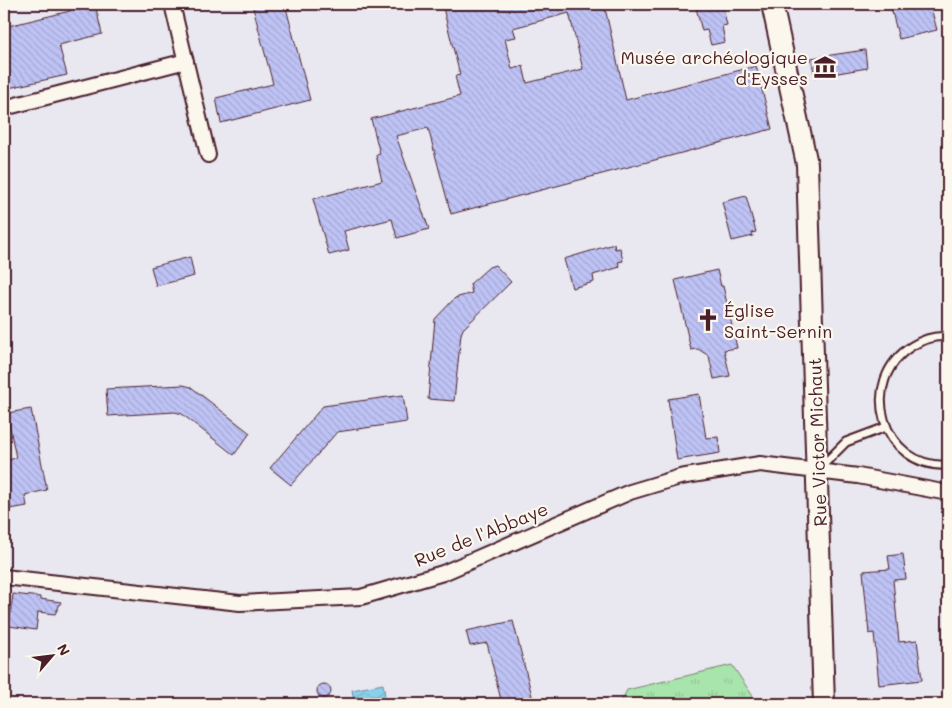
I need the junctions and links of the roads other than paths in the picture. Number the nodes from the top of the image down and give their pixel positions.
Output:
1 (172, 4) edge
2 (772, 4) edge
3 (186, 61) junction
4 (4, 108) edge
5 (208, 155) dead end
6 (948, 336) edge
7 (886, 427) junction
8 (948, 465) edge
9 (817, 471) junction
10 (948, 494) edge
11 (4, 577) edge
12 (824, 704) edge

1 - 3 street
2 - 9 street, Rue Victor Michaut
3 - 4 street
3 - 5 street
6 - 7 lane
7 - 8 lane
7 - 9 lane
9 - 10 street, Rue de l'Abbaye
9 - 11 street, Rue de l'Abbaye
9 - 12 street, Rue Victor Michaut

